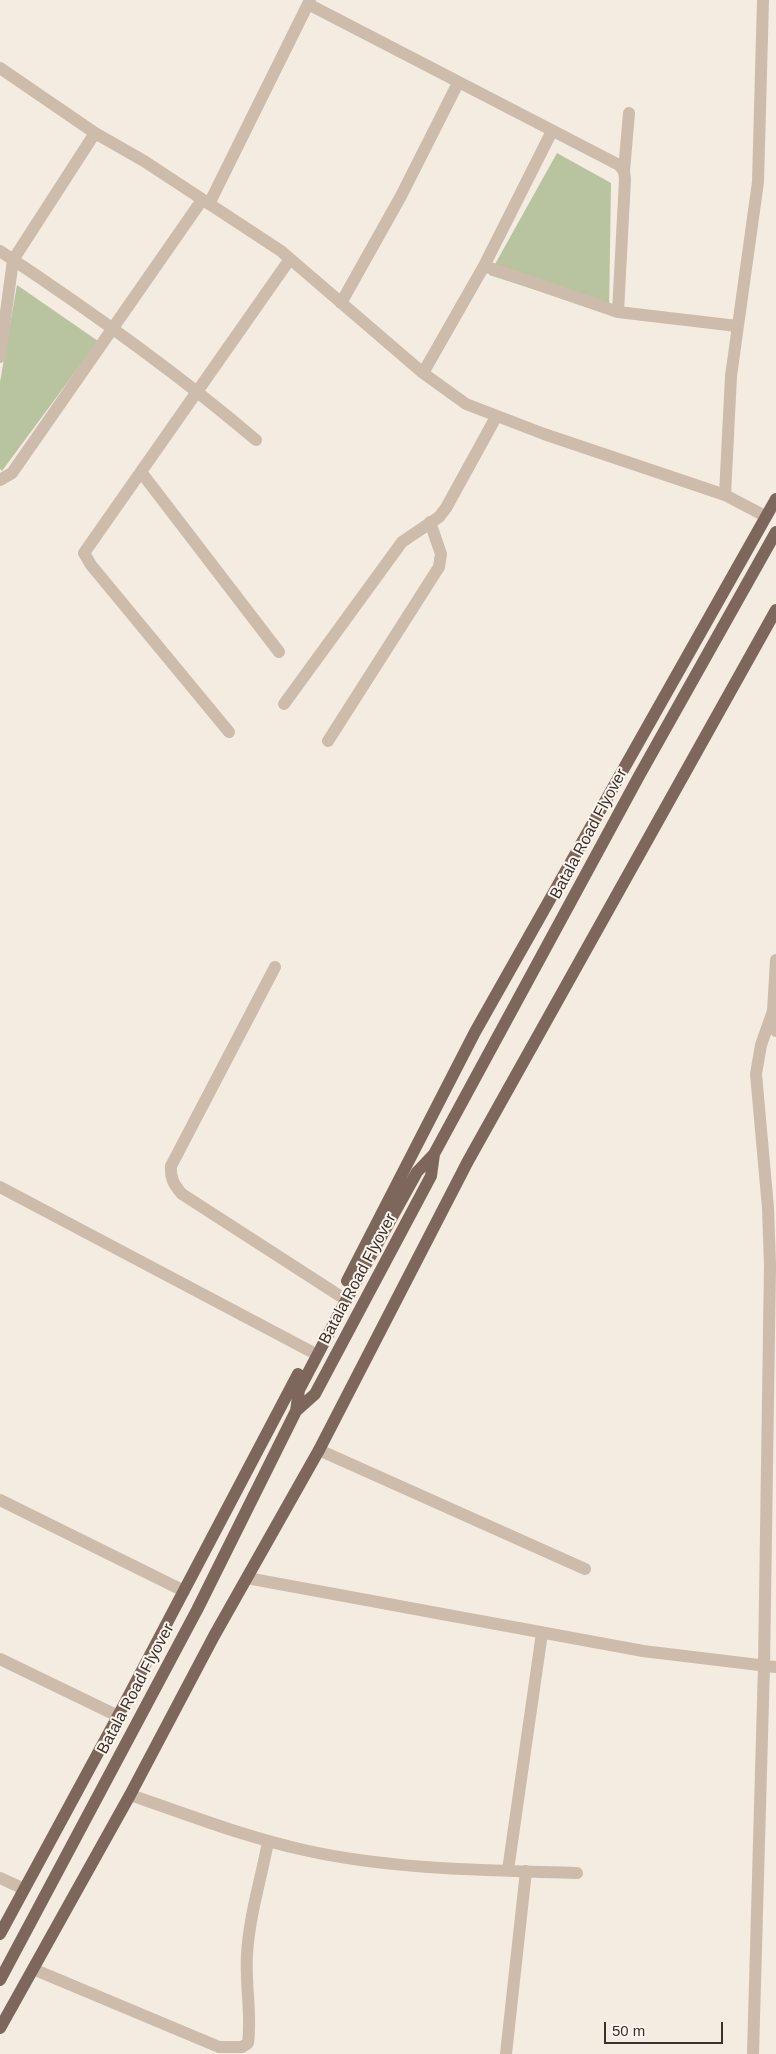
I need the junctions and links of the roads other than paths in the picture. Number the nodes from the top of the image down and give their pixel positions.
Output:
1 (763, 0) edge
2 (309, 2) edge
3 (0, 68) edge
4 (458, 83) junction
5 (629, 114) dead end
6 (552, 130) junction
7 (95, 134) junction
8 (624, 171) junction
9 (205, 202) junction
10 (0, 251) edge
11 (290, 259) junction
12 (13, 260) junction
13 (484, 266) junction
14 (341, 303) junction
15 (618, 312) junction
16 (737, 326) junction
17 (113, 327) junction
18 (0, 357) edge
19 (423, 372) junction
20 (198, 391) junction
21 (496, 417) junction
22 (256, 440) dead end
23 (141, 472) junction
24 (0, 480) edge
25 (725, 495) junction
26 (776, 499) edge
27 (765, 516) junction
28 (430, 522) junction
29 (776, 532) edge
30 (776, 610) edge
31 (279, 652) dead end
32 (284, 704) dead end
33 (229, 732) dead end
34 (328, 740) dead end
35 (776, 960) edge
36 (275, 967) dead end
37 (775, 1011) edge
38 (776, 1031) edge
39 (0, 1187) edge
40 (340, 1296) junction
41 (310, 1351) junction
42 (319, 1450) junction
43 (0, 1500) edge
44 (585, 1569) dead end
45 (247, 1578) junction
46 (184, 1591) junction
47 (542, 1633) junction
48 (0, 1659) edge
49 (770, 1667) edge
50 (118, 1716) junction
51 (130, 1795) junction
52 (268, 1842) junction
53 (508, 1870) junction
54 (526, 1871) junction
55 (576, 1873) dead end
56 (0, 1878) edge
57 (24, 1890) junction
58 (0, 1934) edge
59 (33, 1969) junction
60 (0, 1980) edge
61 (0, 2028) edge
62 (506, 2054) edge
63 (753, 2054) edge

1 - 16 street
2 - 4 street
2 - 9 street
3 - 7 street
4 - 6 street
4 - 14 street
5 - 8 street
6 - 8 street
6 - 13 street
7 - 9 street
7 - 12 street
8 - 15 street
9 - 11 street
9 - 17 street
10 - 12 street
11 - 14 street
11 - 20 street
12 - 17 street
12 - 18 street
13 - 15 street
13 - 19 street
14 - 19 street
15 - 16 street
16 - 25 street
17 - 20 street
17 - 24 street
19 - 21 street
20 - 22 street
20 - 23 street
21 - 25 street
21 - 28 street
23 - 31 street
23 - 33 street
25 - 27 street
26 - 27 main road
27 - 40 main road
28 - 32 street
28 - 34 street
29 - 60 main road, Batala Road Flyover
30 - 42 main road
35 - 37 street
36 - 40 street
37 - 38 street
37 - 49 street
39 - 41 street
40 - 41 main road
41 - 46 main road
42 - 44 street
42 - 45 main road
43 - 46 street
45 - 47 street
45 - 51 main road
46 - 50 main road
47 - 49 street
47 - 53 street
48 - 50 street
49 - 63 street
50 - 57 main road
51 - 52 street
51 - 59 main road
52 - 53 street
52 - 59 street
53 - 54 street
54 - 55 street
54 - 62 street
56 - 57 street
57 - 58 main road
59 - 61 main road

